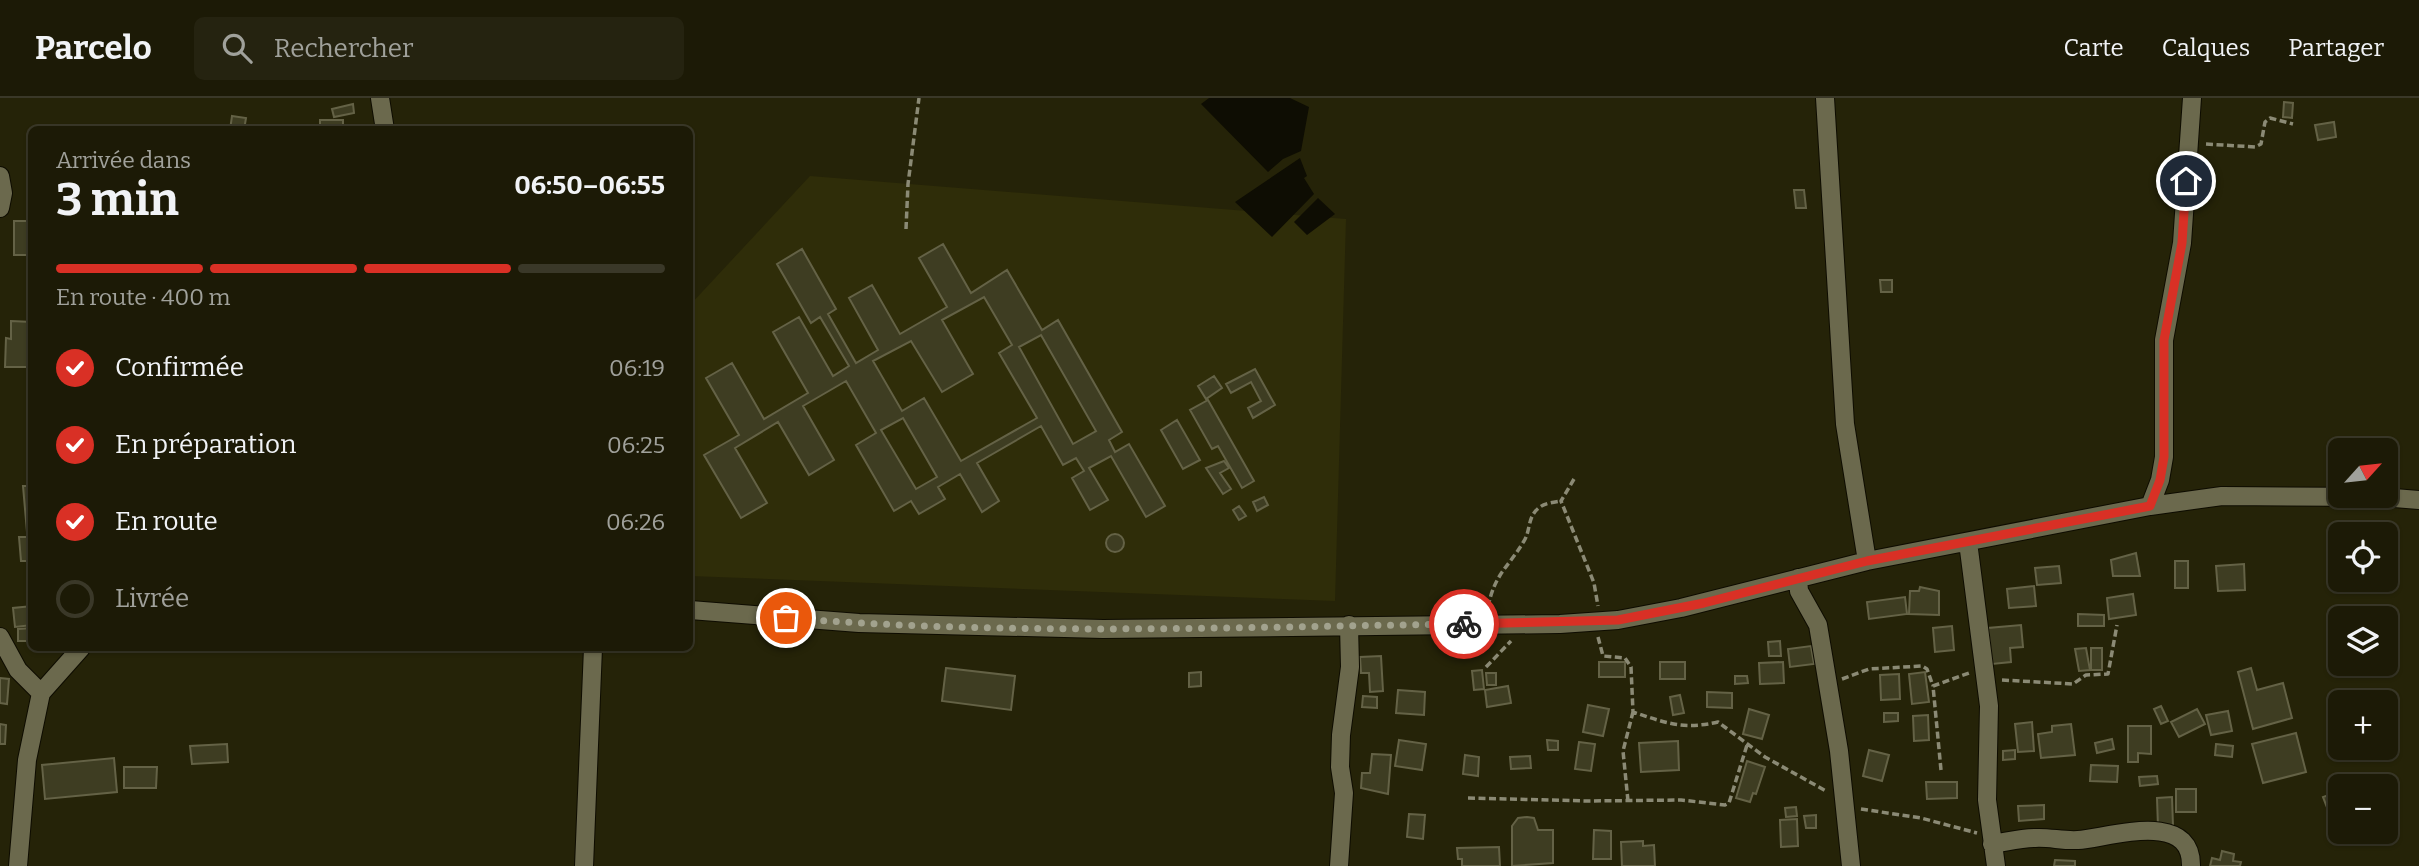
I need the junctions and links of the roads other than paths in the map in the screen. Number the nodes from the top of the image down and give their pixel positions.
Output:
1 (380, 98) edge
2 (1825, 98) edge
3 (2192, 98) edge
4 (384, 126) edge
5 (0, 176) edge
6 (0, 208) edge
7 (2419, 500) edge
8 (2150, 506) junction
9 (1968, 542) junction
10 (1867, 561) junction
11 (1798, 579) junction
12 (693, 610) edge
13 (1349, 625) junction
14 (0, 637) edge
15 (77, 651) edge
16 (593, 651) edge
17 (41, 694) junction
18 (1992, 841) junction
19 (18, 866) edge
20 (584, 866) edge
21 (1339, 866) edge
22 (1850, 866) edge
23 (1996, 866) edge
24 (2191, 866) edge

1 - 4 street
2 - 10 street
3 - 8 street
5 - 6 street
7 - 8 street
8 - 9 street
9 - 10 street
9 - 18 street
10 - 11 street
11 - 13 street
11 - 22 street
12 - 13 street
13 - 21 street
14 - 17 street
15 - 17 street
16 - 20 street
17 - 19 street
18 - 23 street
18 - 24 street

